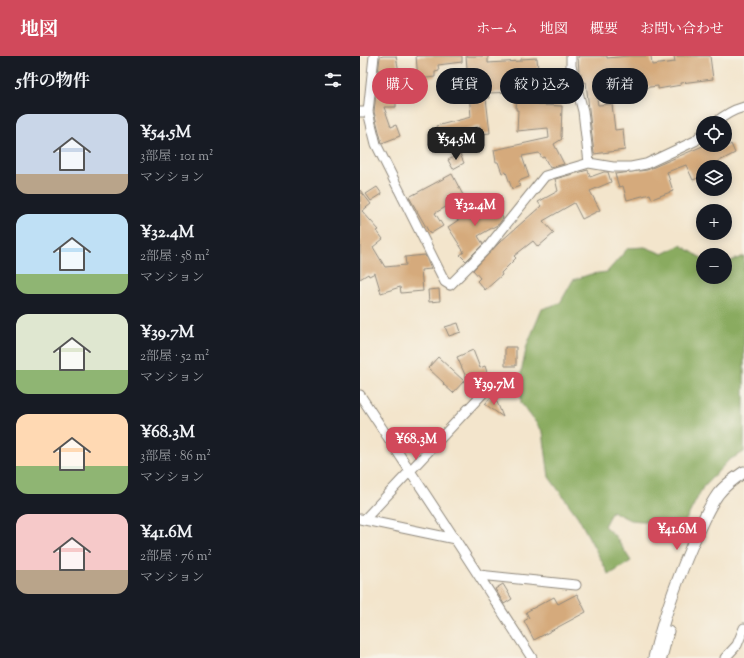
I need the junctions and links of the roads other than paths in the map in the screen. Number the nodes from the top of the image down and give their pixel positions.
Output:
1 (374, 56) edge
2 (571, 56) edge
3 (744, 106) edge
4 (364, 112) edge
5 (724, 116) edge
6 (696, 140) edge
7 (589, 163) junction
8 (486, 390) dead end
9 (360, 395) edge
10 (410, 471) junction
11 (744, 472) edge
12 (362, 520) edge
13 (455, 539) junction
14 (479, 575) junction
15 (576, 585) dead end
16 (744, 628) edge
17 (661, 629) junction
18 (532, 658) edge
19 (654, 658) edge
20 (662, 658) edge
21 (725, 658) edge

1 - 4 street
2 - 7 street
3 - 5 street
4 - 7 street
6 - 7 street
8 - 10 street
9 - 10 street
10 - 12 street
10 - 13 street
11 - 17 street
12 - 13 street
13 - 14 street
14 - 15 street
14 - 18 street
16 - 21 street
17 - 19 street
17 - 20 street

